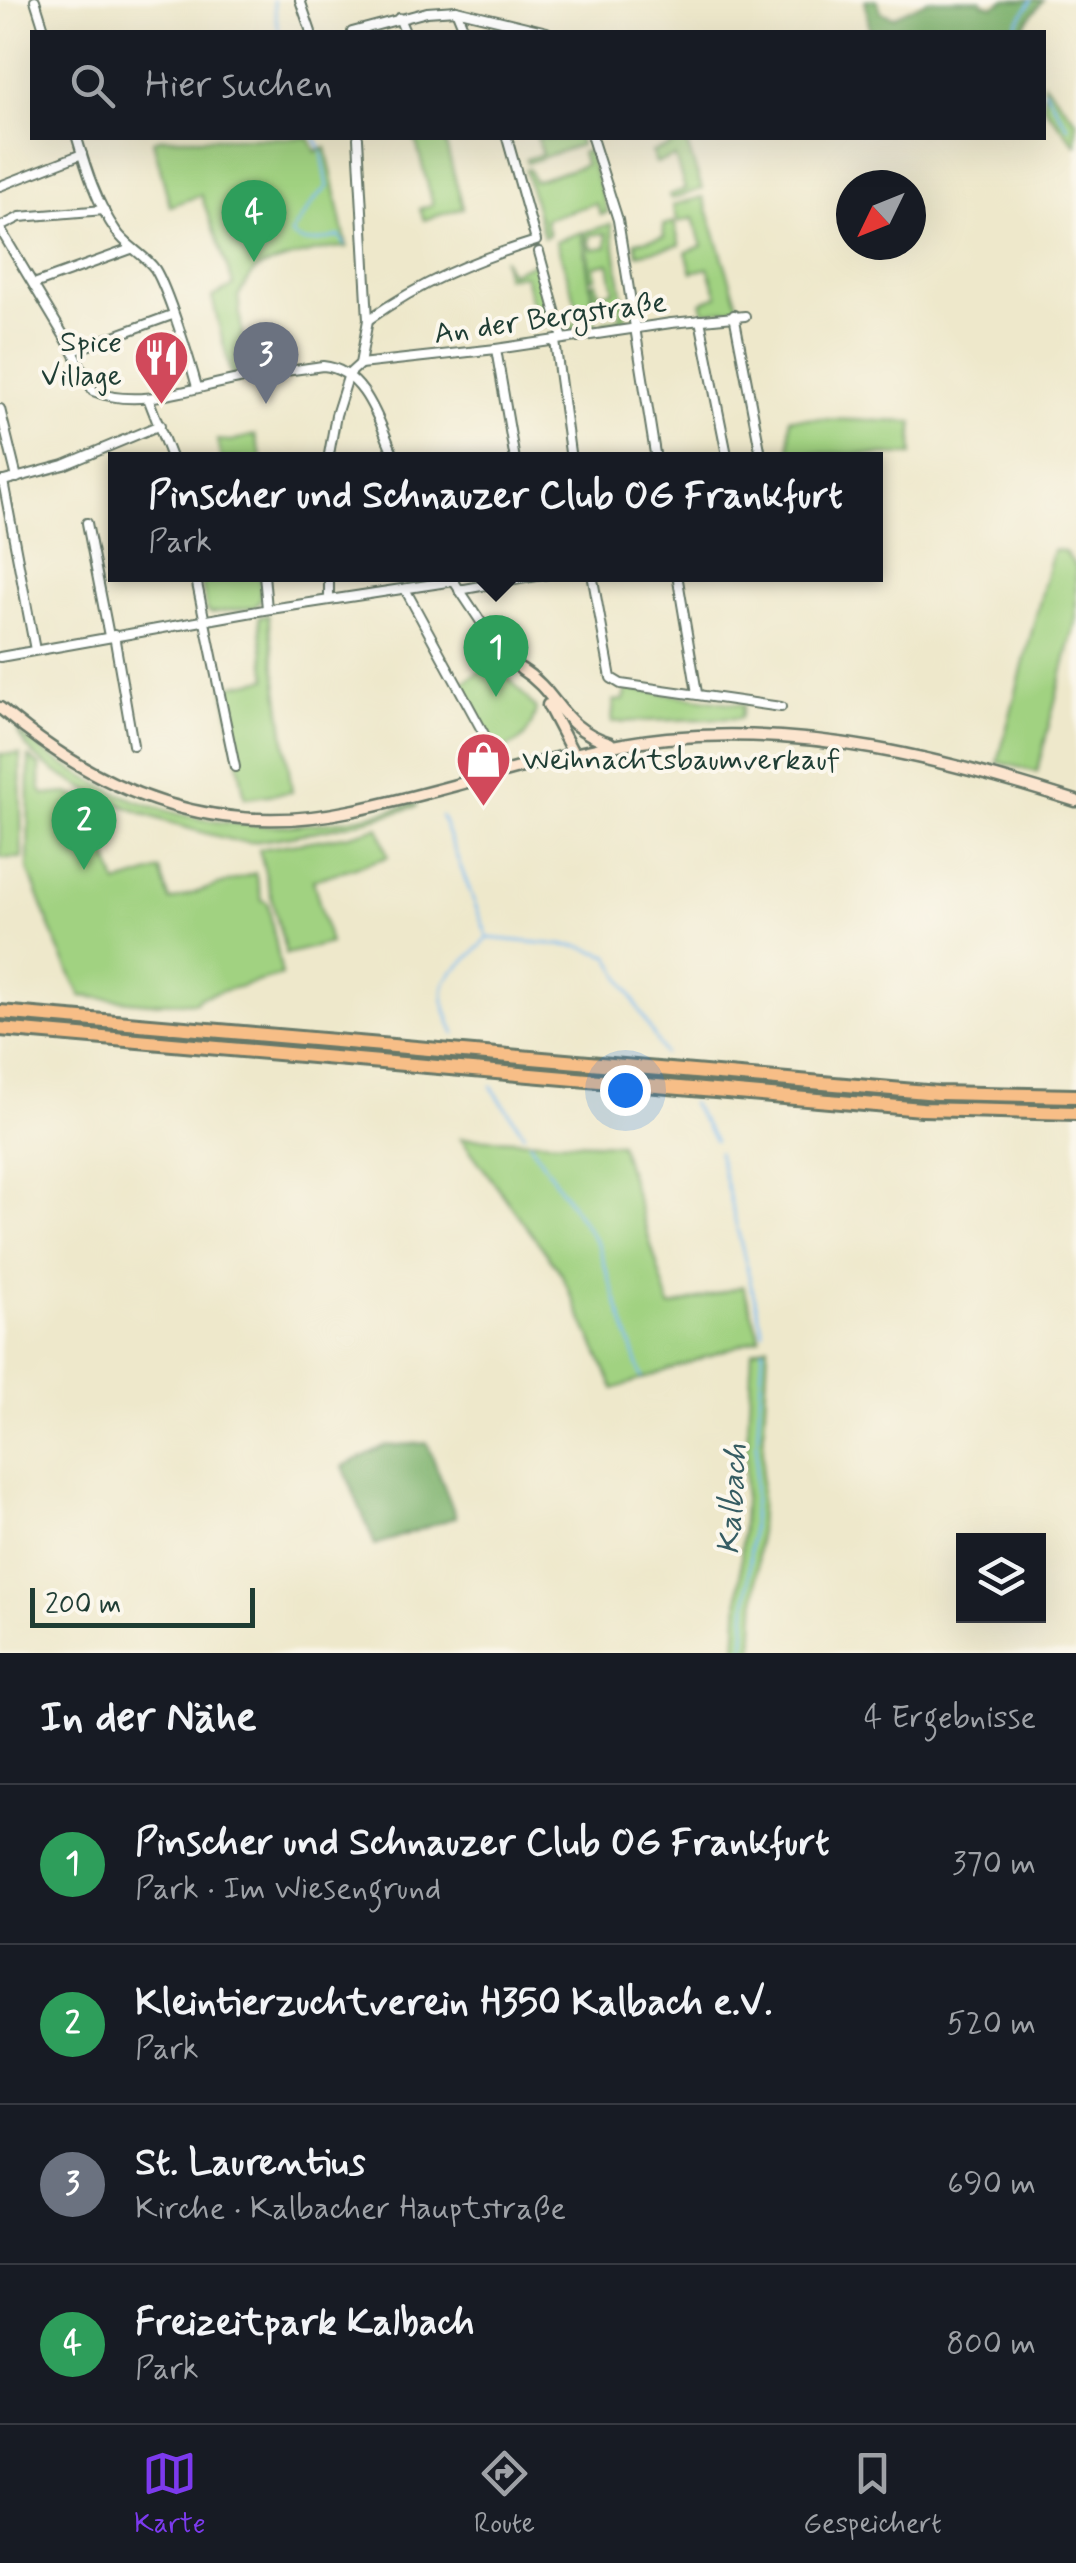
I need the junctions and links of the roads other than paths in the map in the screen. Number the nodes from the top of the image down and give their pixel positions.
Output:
1 (36, 0) edge
2 (300, 0) edge
3 (456, 10) junction
4 (400, 18) junction
5 (44, 30) edge
6 (310, 30) edge
7 (359, 30) edge
8 (404, 30) edge
9 (464, 30) edge
10 (539, 30) edge
11 (78, 140) edge
12 (358, 140) edge
13 (508, 140) edge
14 (593, 140) edge
15 (82, 154) junction
16 (0, 186) edge
17 (104, 210) junction
18 (0, 228) edge
19 (132, 249) junction
20 (539, 252) dead end
21 (34, 284) junction
22 (172, 315) junction
23 (734, 315) junction
24 (745, 316) dead end
25 (368, 320) junction
26 (700, 320) junction
27 (634, 328) junction
28 (559, 340) junction
29 (496, 350) junction
30 (73, 351) junction
31 (360, 364) junction
32 (349, 374) junction
33 (197, 387) junction
34 (148, 398) junction
35 (0, 410) edge
36 (160, 425) junction
37 (169, 452) edge
38 (329, 452) edge
39 (392, 452) edge
40 (513, 452) edge
41 (570, 452) edge
42 (655, 452) edge
43 (726, 452) edge
44 (760, 452) edge
45 (17, 478) junction
46 (2, 482) edge
47 (88, 522) dead end
48 (196, 582) edge
49 (265, 582) edge
50 (330, 582) edge
51 (454, 582) edge
52 (594, 582) edge
53 (677, 582) edge
54 (404, 589) junction
55 (329, 599) junction
56 (268, 609) junction
57 (202, 620) junction
58 (112, 635) junction
59 (35, 650) junction
60 (0, 657) edge
61 (520, 669) joint
62 (697, 694) junction
63 (781, 707) dead end
64 (0, 708) edge
65 (570, 731) junction
66 (484, 734) dead end
67 (133, 745) dead end
68 (615, 745) junction
69 (573, 752) junction
70 (552, 758) junction
71 (235, 767) dead end
72 (1076, 801) edge
73 (0, 1012) edge
74 (0, 1029) edge
75 (1076, 1096) edge
76 (1076, 1112) edge

1 - 5 street
2 - 6 street
3 - 4 street
3 - 9 street
3 - 10 street
4 - 7 street
4 - 8 street
11 - 15 street
12 - 25 street
13 - 25 street
14 - 27 street
15 - 16 street
15 - 17 street
17 - 18 street
17 - 19 street
18 - 21 street
19 - 21 street
19 - 22 street
20 - 28 street
21 - 30 street
22 - 30 street
22 - 33 street
23 - 24 street, An der Bergstraße
23 - 26 street, An der Bergstraße
23 - 44 street
25 - 31 street
26 - 27 street, An der Bergstraße
26 - 43 street
27 - 28 street, An der Bergstraße
27 - 42 street
28 - 29 street, An der Bergstraße
28 - 41 street
29 - 31 street, An der Bergstraße
29 - 40 street
30 - 34 street
31 - 32 street
32 - 33 street
32 - 38 street
32 - 39 street
33 - 34 street
34 - 36 street
35 - 45 street
36 - 37 street
36 - 45 street
45 - 46 street
46 - 59 street
47 - 58 street
48 - 57 street
49 - 56 street
50 - 55 street
51 - 54 street
51 - 61 street
52 - 62 street
53 - 62 street
54 - 55 street
54 - 66 street
55 - 56 street
56 - 57 street
57 - 58 street
57 - 71 street
58 - 59 street
58 - 67 street
59 - 60 street
61 - 65 main road
62 - 63 street
64 - 70 main road
65 - 68 main road
65 - 69 main road
65 - 70 main road
68 - 69 main road
68 - 72 main road
69 - 70 main road
73 - 75 highway
74 - 76 highway

